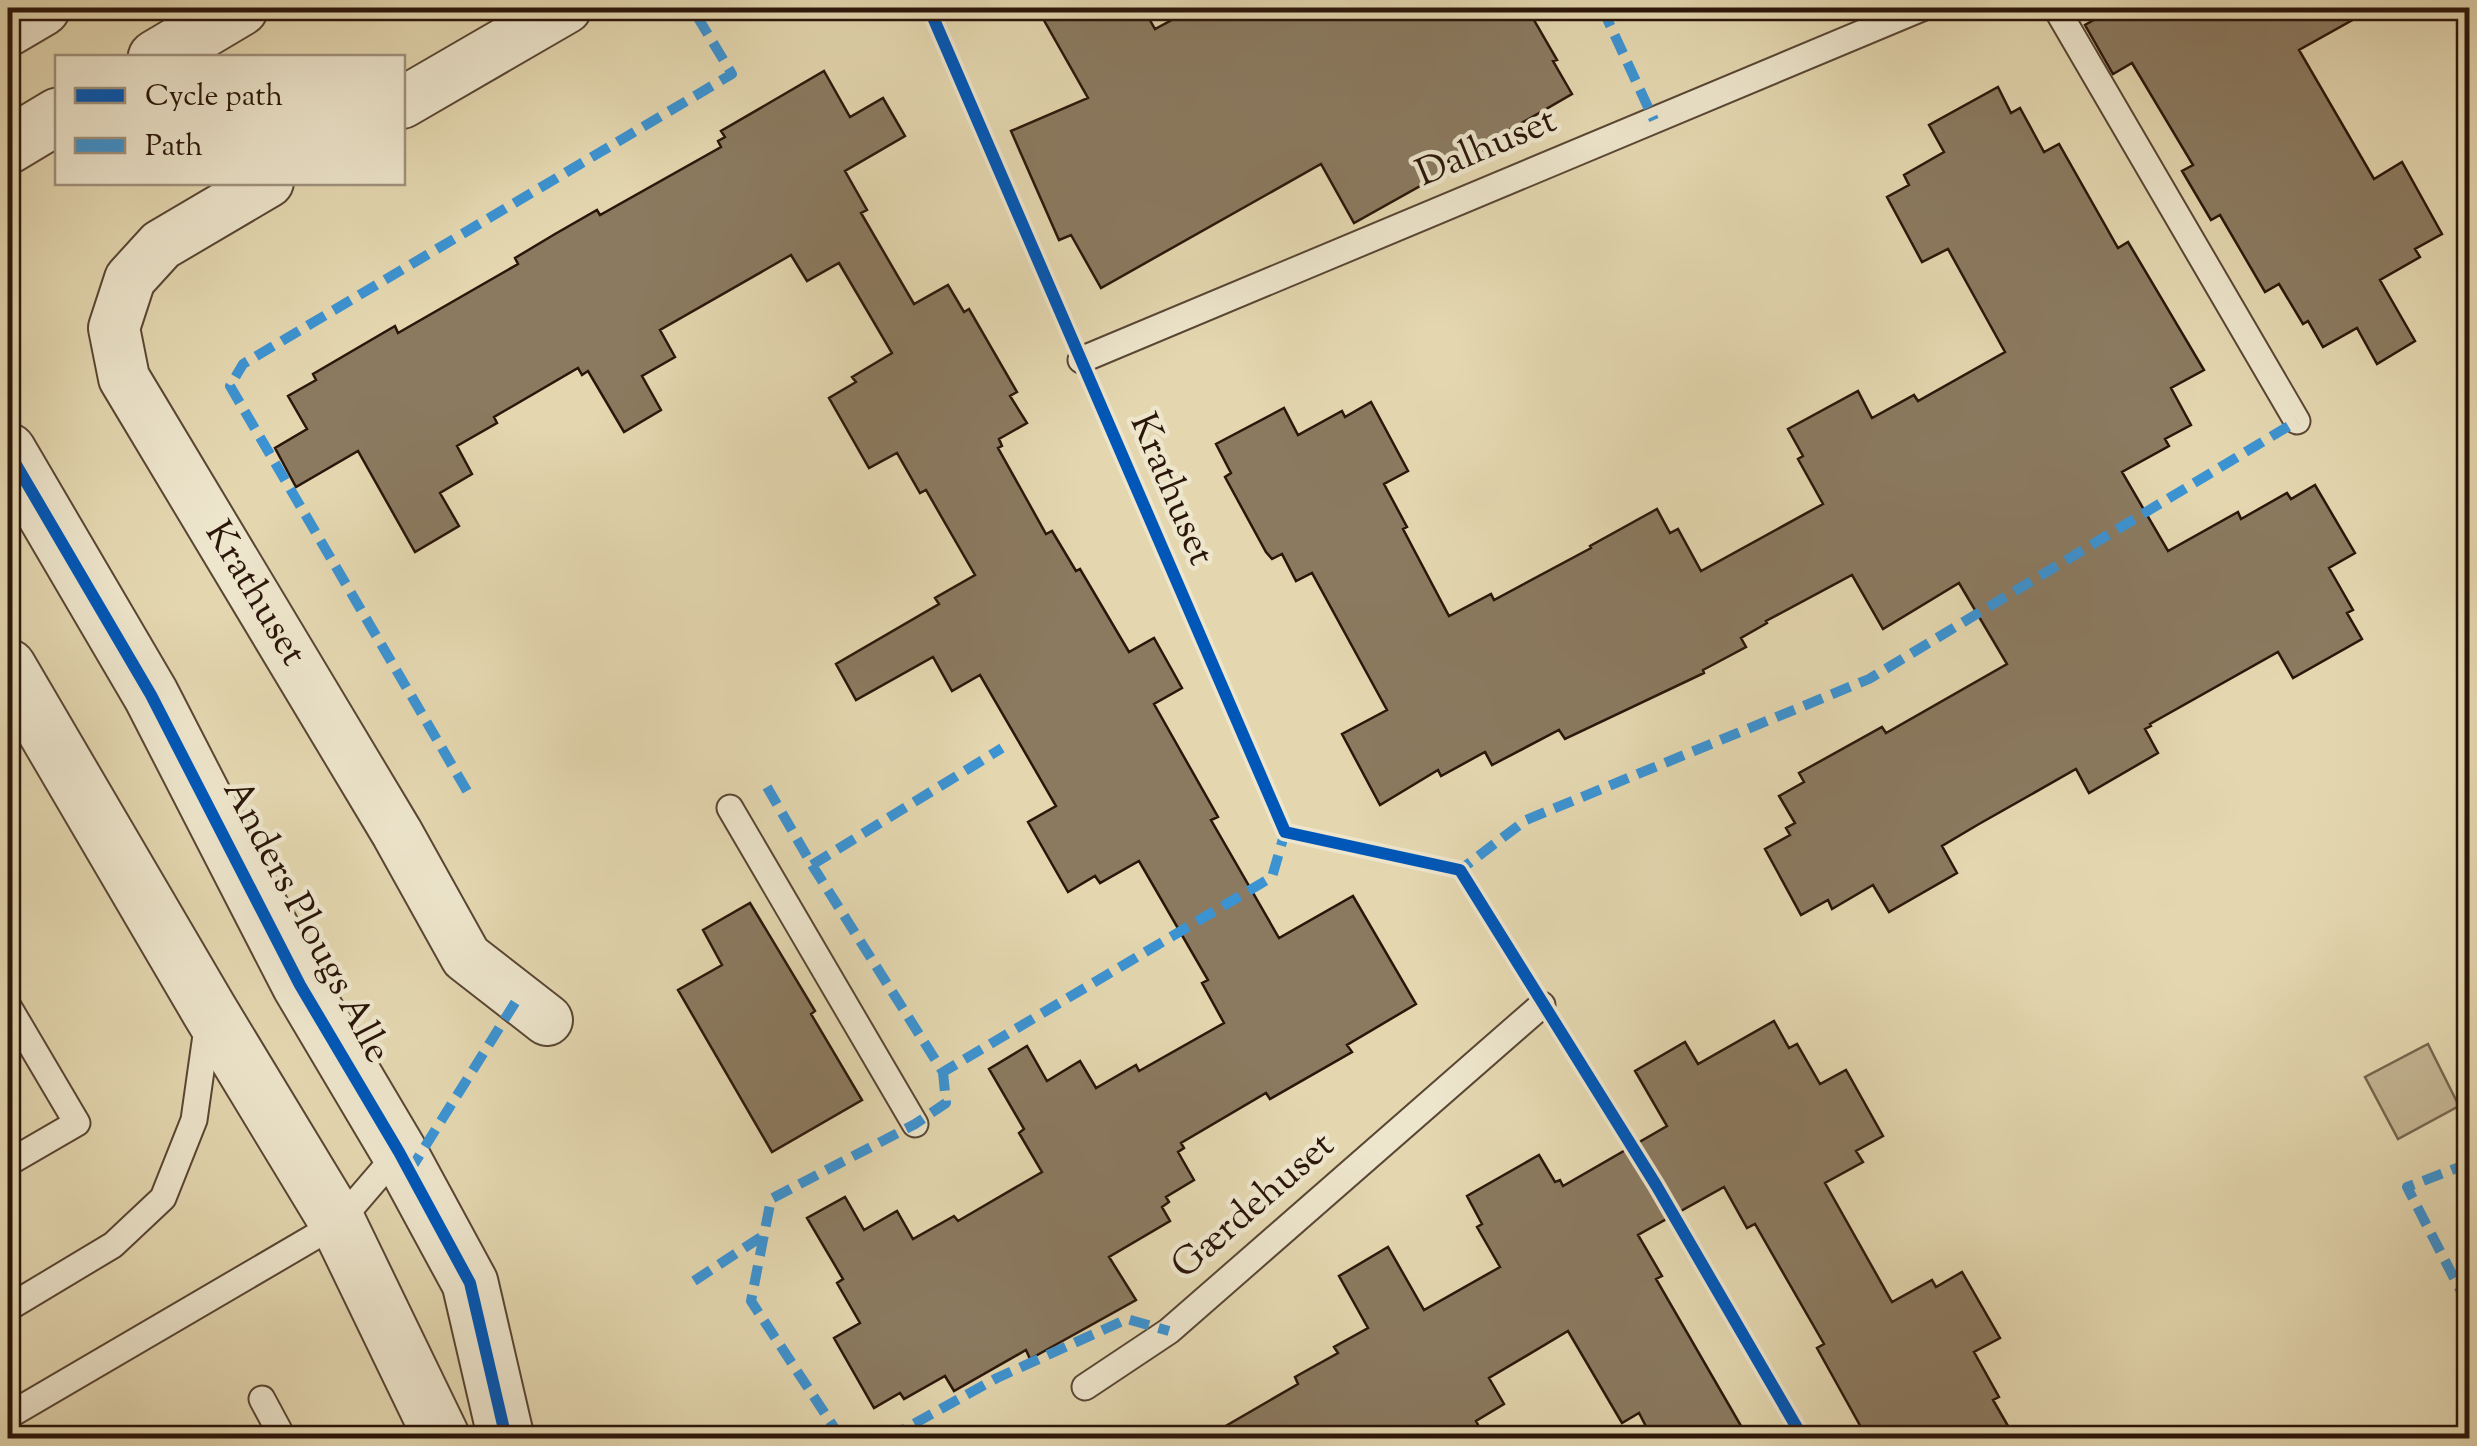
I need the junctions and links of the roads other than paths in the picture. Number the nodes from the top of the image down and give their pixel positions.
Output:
1 (42, 8) edge
2 (240, 8) edge
3 (566, 8) edge
4 (1922, 8) edge
5 (2056, 8) edge
6 (8, 28) edge
7 (161, 55) edge
8 (405, 101) edge
9 (55, 118) edge
10 (8, 146) edge
11 (263, 185) edge
12 (1081, 360) dead end
13 (2297, 422) dead end
14 (8, 451) edge
15 (8, 667) edge
16 (730, 808) dead end
17 (1542, 1005) dead end
18 (8, 1006) edge
19 (209, 1010) junction
20 (546, 1020) dead end
21 (915, 1124) dead end
22 (399, 1152) junction
23 (8, 1163) edge
24 (338, 1223) junction
25 (8, 1308) edge
26 (1084, 1387) dead end
27 (262, 1398) dead end
28 (8, 1416) edge
29 (283, 1438) edge
30 (442, 1438) edge
31 (506, 1438) edge

1 - 6 street
2 - 7 street
3 - 8 street
4 - 12 lane, Dalhuset
5 - 13 lane
9 - 10 street
11 - 20 street, Krathuset
14 - 22 street, Anders Plougs Alle
15 - 19 street
16 - 21 lane
17 - 26 lane, Gærdehuset
18 - 23 lane
19 - 24 street
19 - 25 lane
22 - 24 lane
22 - 31 street, Anders Plougs Alle
24 - 28 lane
24 - 30 street
27 - 29 lane

